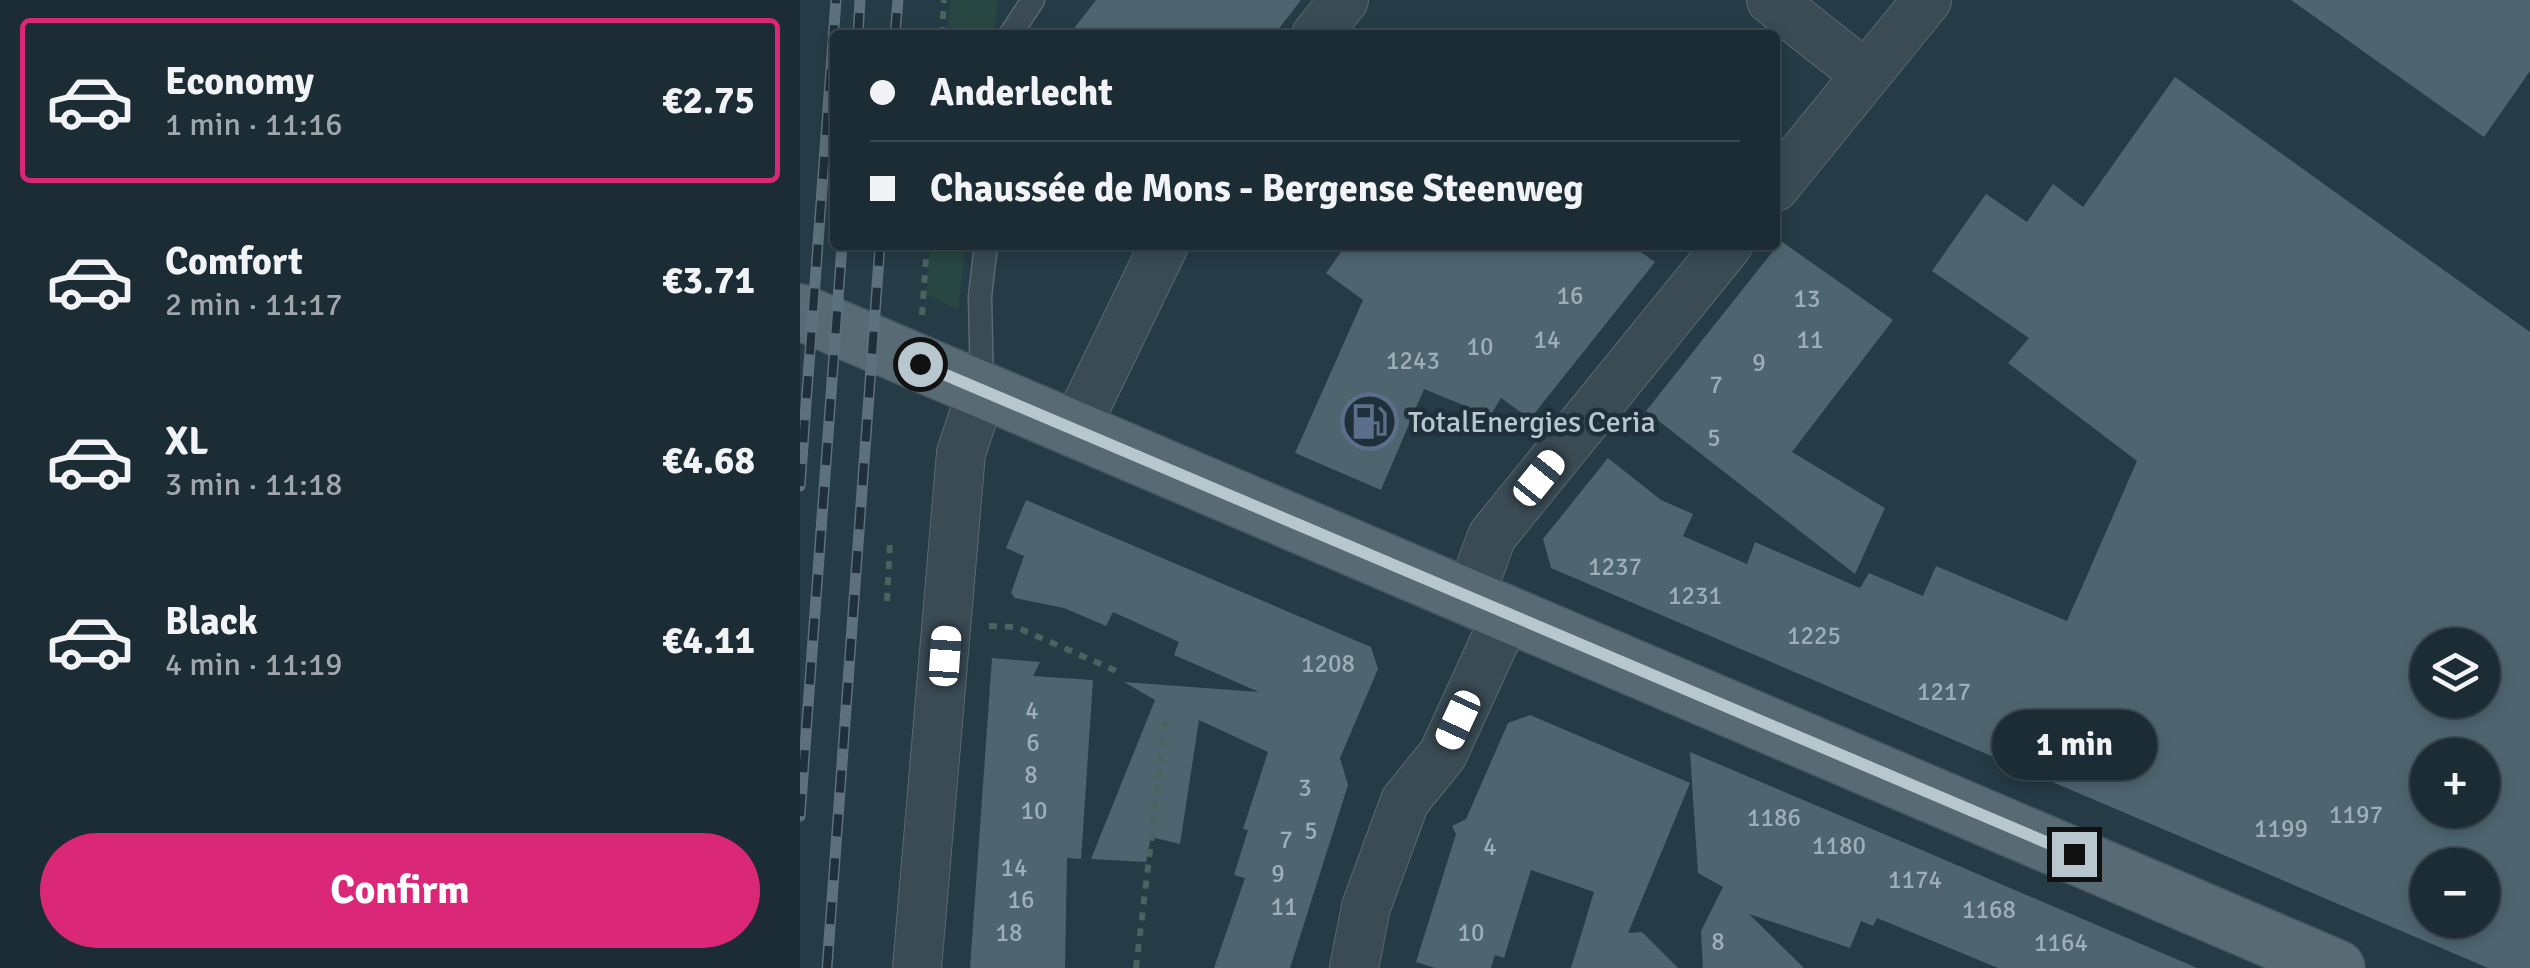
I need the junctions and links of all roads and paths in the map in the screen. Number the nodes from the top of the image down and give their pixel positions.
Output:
1 (944, 0) edge
2 (1014, 0) edge
3 (1033, 0) edge
4 (1344, 0) edge
5 (1771, 0) edge
6 (1927, 0) edge
7 (942, 30) edge
8 (1010, 30) edge
9 (1011, 30) edge
10 (1320, 30) edge
11 (1866, 74) junction
12 (1780, 181) edge
13 (927, 250) edge
14 (985, 250) edge
15 (1162, 250) edge
16 (1724, 250) edge
17 (800, 312) edge
18 (922, 316) dead end
19 (982, 390) junction
20 (1075, 429) junction
21 (890, 543) dead end
22 (887, 601) dead end
23 (1489, 604) junction
24 (948, 624) junction
25 (1121, 673) dead end
26 (1166, 715) dead end
27 (917, 968) edge
28 (1136, 968) edge
29 (1354, 968) edge
30 (2337, 968) edge

1 - 7 path
2 - 8 lane
3 - 9 lane
4 - 10 street
5 - 11 street
6 - 11 street
11 - 12 street
13 - 18 path
14 - 19 lane
15 - 20 street
16 - 23 street
17 - 19 main road
19 - 20 main road
19 - 24 street
20 - 23 main road
21 - 22 path
23 - 29 street
23 - 30 main road
24 - 25 path
24 - 27 street
26 - 28 path

